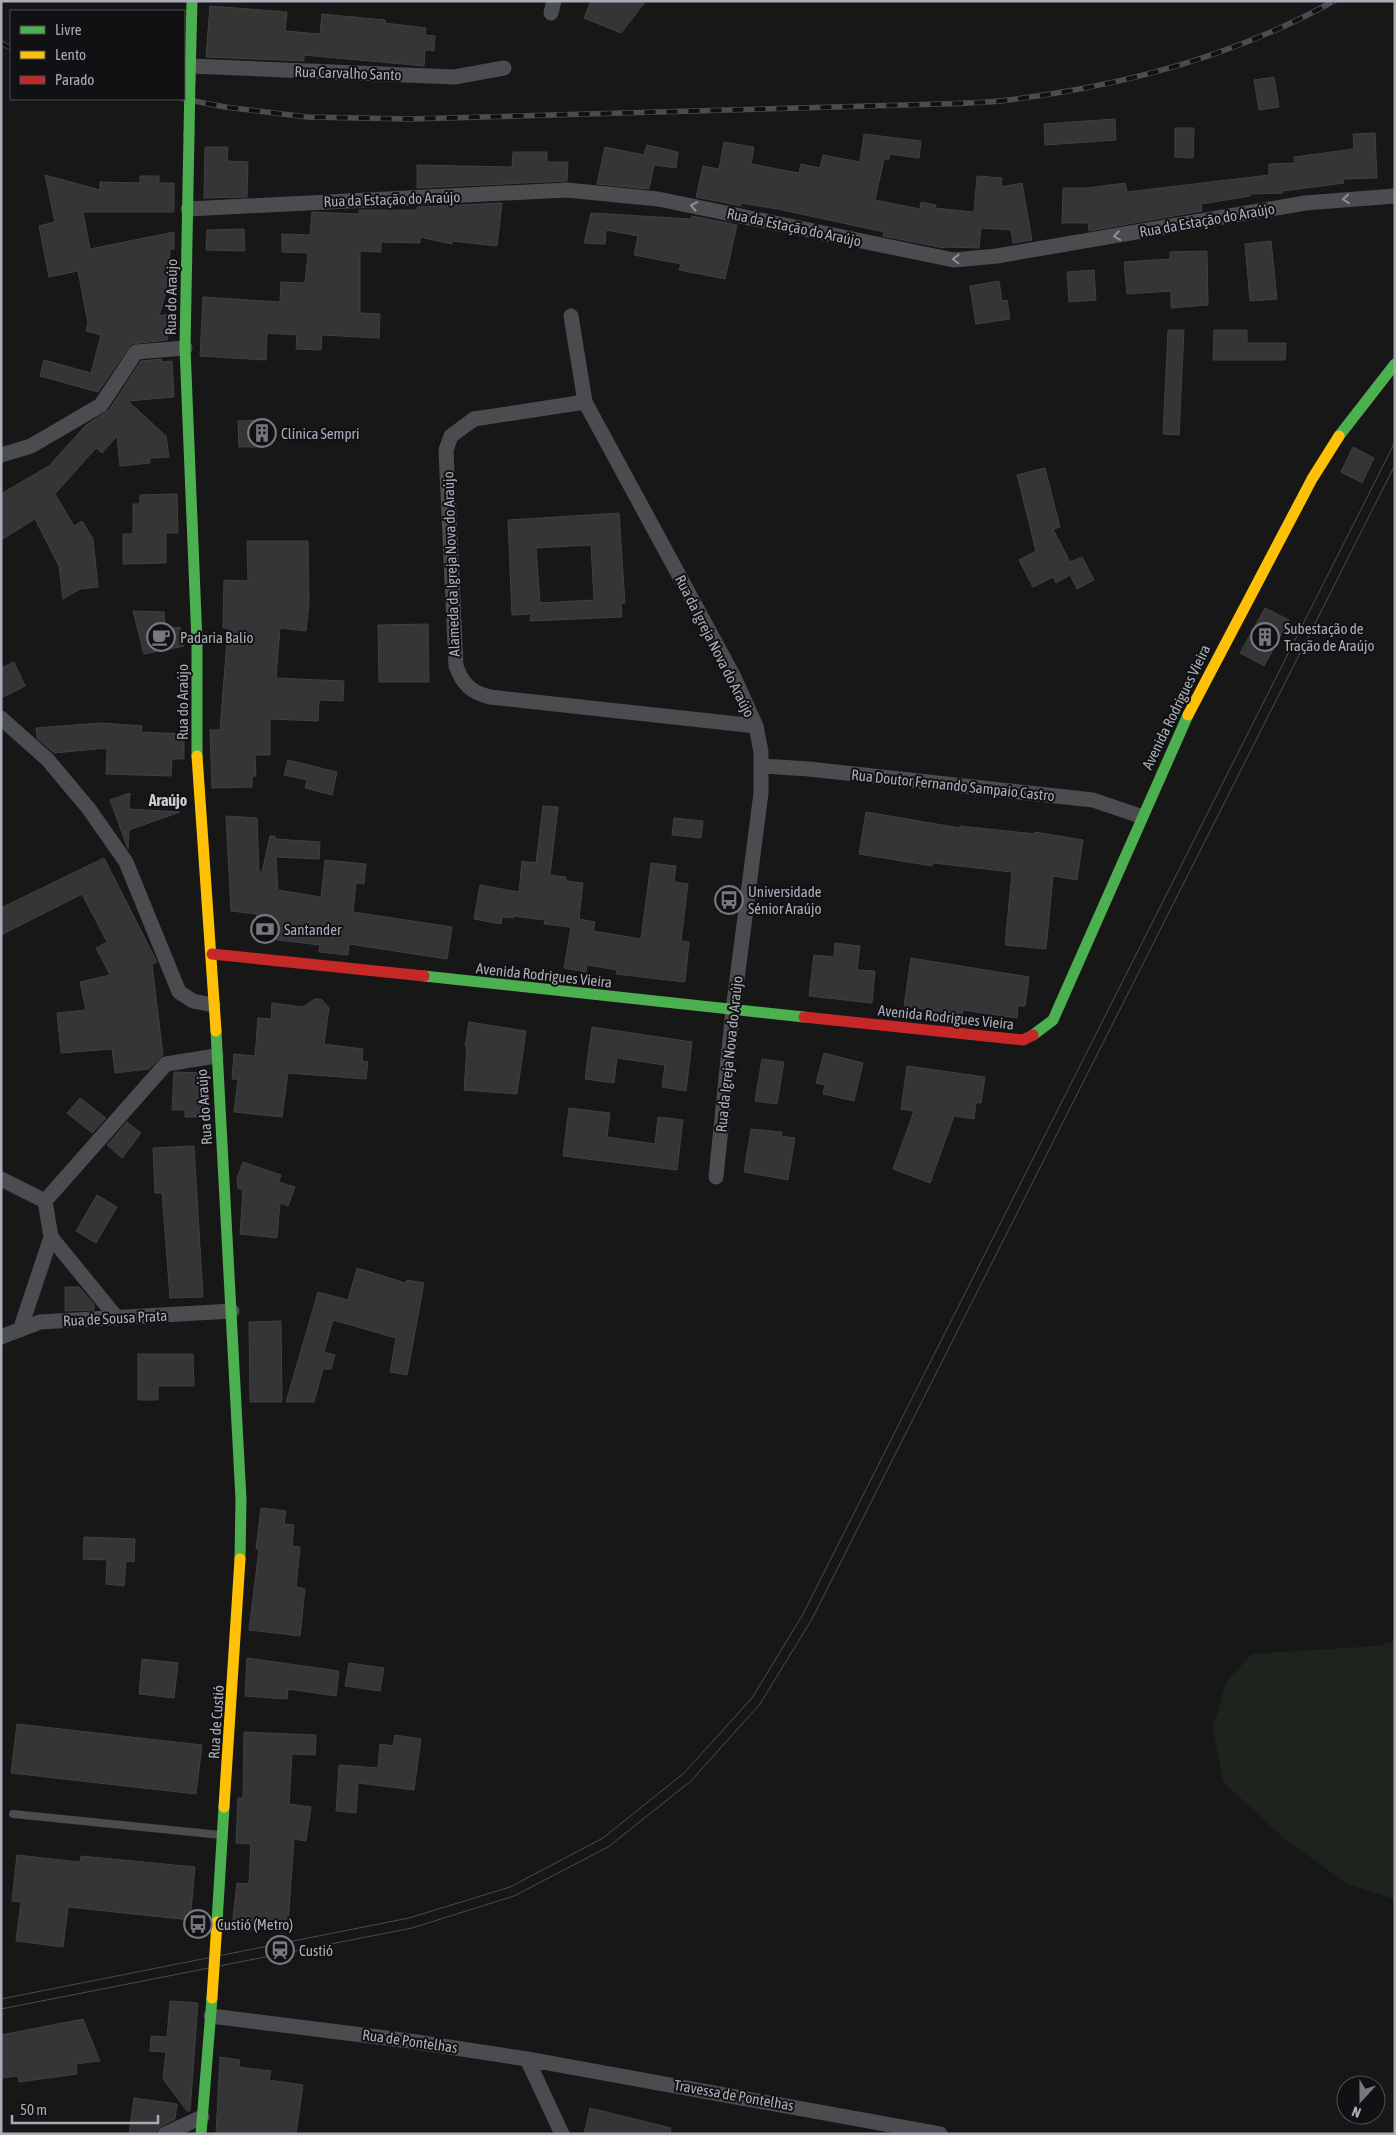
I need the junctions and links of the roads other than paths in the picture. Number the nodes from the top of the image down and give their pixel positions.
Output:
1 (192, 1) edge
2 (504, 68) dead end
3 (190, 73) junction
4 (1395, 196) edge
5 (188, 209) junction
6 (571, 316) dead end
7 (185, 348) junction
8 (1395, 364) edge
9 (585, 402) junction
10 (1, 455) edge
11 (2, 720) edge
12 (756, 726) junction
13 (763, 766) junction
14 (1140, 816) junction
15 (212, 954) junction
16 (213, 1005) junction
17 (733, 1010) junction
18 (216, 1056) junction
19 (716, 1177) dead end
20 (1, 1179) edge
21 (46, 1201) junction
22 (51, 1237) junction
23 (232, 1311) junction
24 (117, 1318) junction
25 (20, 1330) junction
26 (1, 1337) edge
27 (13, 1814) dead end
28 (223, 1835) junction
29 (211, 2016) junction
30 (527, 2059) junction
31 (202, 2117) junction
32 (165, 2134) edge
33 (200, 2134) edge
34 (562, 2134) edge
35 (940, 2134) edge

1 - 3 main road, Rua do Araújo
2 - 3 street, Rua Carvalho Santo
3 - 5 main road, Rua do Araújo, bridge
4 -> 5 street, Rua da Estação do Araújo
5 - 7 main road, Rua do Araújo
6 - 9 street, Rua da Igreja Nova do Araújo
7 - 10 street
7 - 15 main road, Rua do Araújo
8 - 14 main road, Avenida Rodrigues Vieira
9 - 12 street, Rua da Igreja Nova do Araújo
9 - 12 street, Alameda da Igreja Nova do Araújo
11 - 16 street
12 - 13 street, Rua da Igreja Nova do Araújo
13 - 14 street, Rua Doutor Fernando Sampaio Castro
13 - 17 street, Rua da Igreja Nova do Araújo
14 - 17 main road, Avenida Rodrigues Vieira
15 - 16 main road, Rua do Araújo
15 - 17 main road, Avenida Rodrigues Vieira
16 - 18 main road, Rua do Araújo
17 - 19 street, Rua da Igreja Nova do Araújo
18 - 21 street
18 - 23 main road, Rua do Araújo
20 - 21 street
21 - 22 street
22 - 24 street
22 - 25 street
23 - 24 street, Rua de Sousa Prata
23 - 28 main road, Rua de Custió
24 - 25 street, Rua de Sousa Prata
25 - 26 street, Rua de Sousa Prata
27 - 28 lane
28 - 29 main road, Rua de Custió, bridge
29 - 30 street, Rua de Pontelhas
29 - 31 main road, Rua de Custió
30 - 34 street
30 - 35 street, Travessa de Pontelhas
31 - 32 street
31 - 33 main road, Rua de Custió

